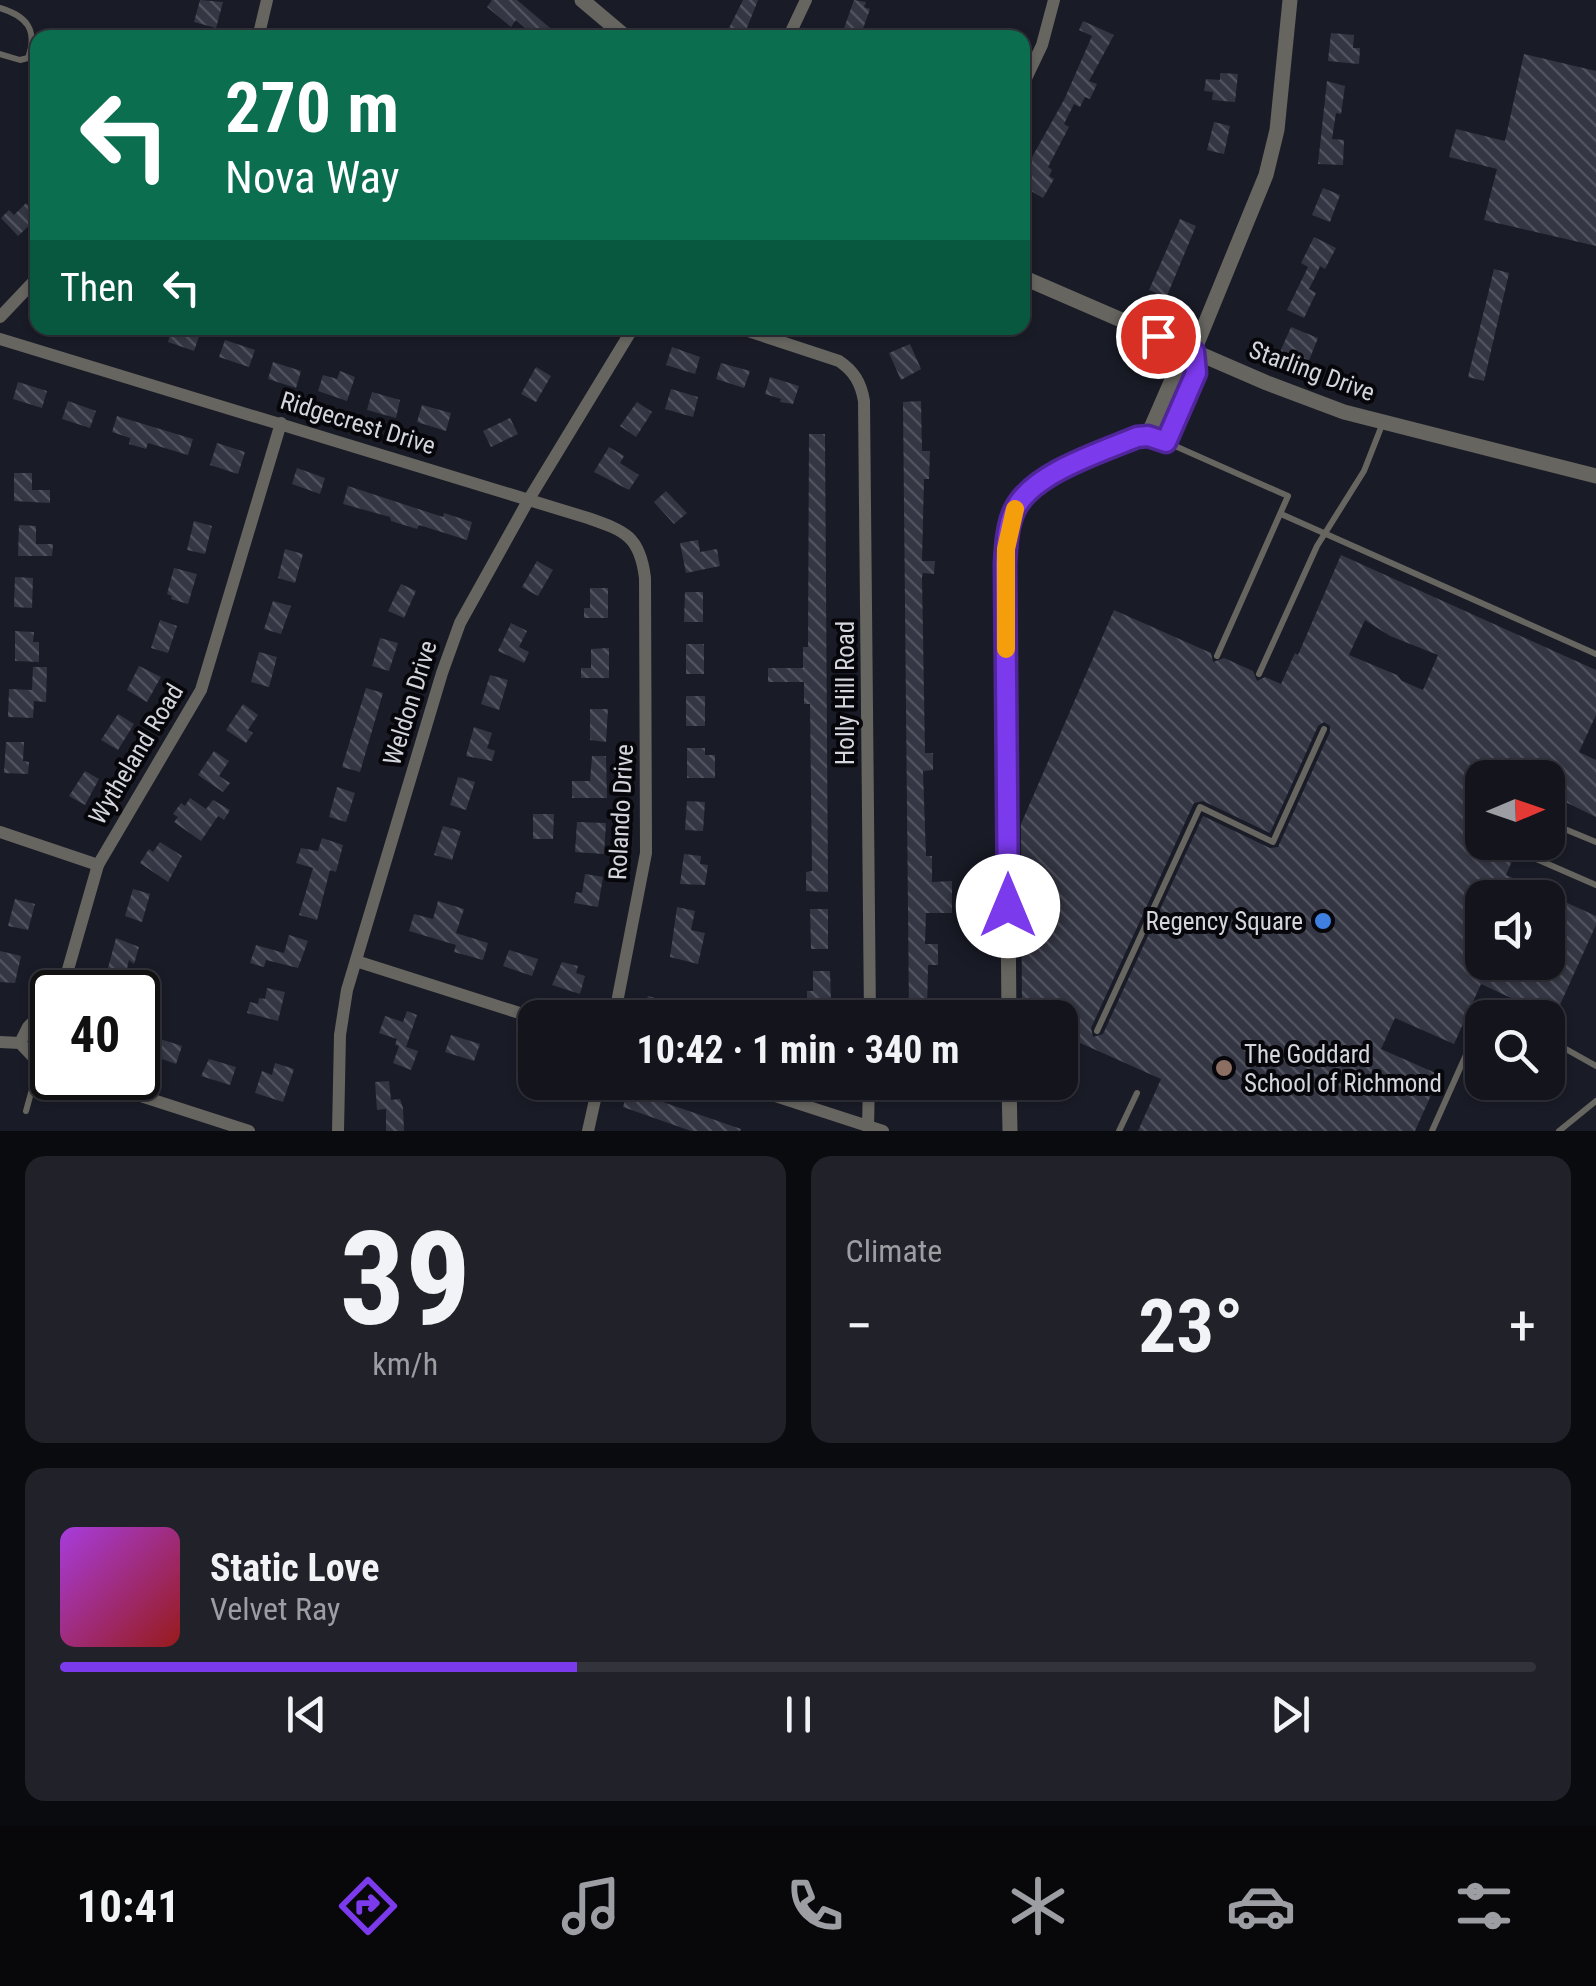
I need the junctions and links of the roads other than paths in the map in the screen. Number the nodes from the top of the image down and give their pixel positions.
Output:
1 (267, 0) edge
2 (582, 0) edge
3 (806, 0) edge
4 (1054, 0) edge
5 (1290, 0) edge
6 (0, 8) edge
7 (32, 30) edge
8 (260, 30) edge
9 (618, 30) edge
10 (792, 30) edge
11 (30, 52) edge
12 (0, 54) edge
13 (1030, 71) edge
14 (1030, 280) edge
15 (30, 284) edge
16 (0, 316) edge
17 (629, 335) edge
18 (762, 335) edge
19 (0, 340) edge
20 (1194, 352) junction
21 (281, 422) junction
22 (1382, 424) junction
23 (1148, 436) junction
24 (1166, 442) junction
25 (1596, 476) edge
26 (529, 499) junction
27 (1281, 514) junction
28 (1326, 532) junction
29 (644, 606) joint
30 (1596, 654) edge
31 (1217, 656) dead end
32 (1260, 674) dead end
33 (1324, 729) dead end
34 (1565, 829) edge
35 (0, 832) edge
36 (1596, 842) edge
37 (1539, 860) edge
38 (98, 864) junction
39 (1596, 885) edge
40 (356, 961) junction
41 (68, 970) edge
42 (617, 1000) edge
43 (870, 1000) edge
44 (1009, 1000) edge
45 (518, 1013) edge
46 (30, 1026) edge
47 (1097, 1031) dead end
48 (0, 1042) edge
49 (20, 1042) junction
50 (1565, 1049) edge
51 (30, 1051) edge
52 (1465, 1058) edge
53 (1596, 1066) edge
54 (1137, 1093) dead end
55 (31, 1100) edge
56 (154, 1100) edge
57 (595, 1100) edge
58 (786, 1100) edge
59 (869, 1100) edge
60 (1010, 1100) edge
61 (1596, 1101) edge
62 (26, 1111) dead end
63 (868, 1127) junction
64 (1570, 1127) edge
65 (249, 1131) edge
66 (338, 1131) edge
67 (588, 1131) edge
68 (882, 1131) edge
69 (1010, 1131) edge
70 (1119, 1131) edge
71 (1432, 1131) edge
72 (1558, 1131) edge

1 - 8 street
2 - 9 street
3 - 10 street
4 - 13 street
5 - 20 street
6 - 7 lane
11 - 12 lane
14 - 20 street, Starling Drive
15 - 16 street
17 - 26 street, Weldon Drive
18 - 43 street, Holly Hill Road
19 - 21 street, Ridgecrest Drive
20 - 22 street, Starling Drive
20 - 23 street
20 - 24 street
21 - 26 street, Ridgecrest Drive
21 - 38 street, Wytheland Road
22 - 25 street, Starling Drive
22 - 28 lane
23 - 24 street
23 - 44 street
24 - 27 lane
26 - 29 street, Ridgecrest Drive
26 - 40 street, Weldon Drive
27 - 28 lane
27 - 31 lane
28 - 30 lane
28 - 32 lane
29 - 42 street, Rolando Drive
33 - 47 lane
34 - 36 lane
35 - 38 street
37 - 39 lane
38 - 41 street, Wytheland Road
40 - 45 street
40 - 66 street, Weldon Drive
46 - 49 street
48 - 49 street
49 - 51 street
50 - 53 lane
52 - 71 lane
54 - 70 lane
55 - 62 lane
56 - 65 street
57 - 67 street
58 - 63 street
59 - 63 street
60 - 69 street
61 - 64 lane
63 - 68 street
64 - 72 lane

